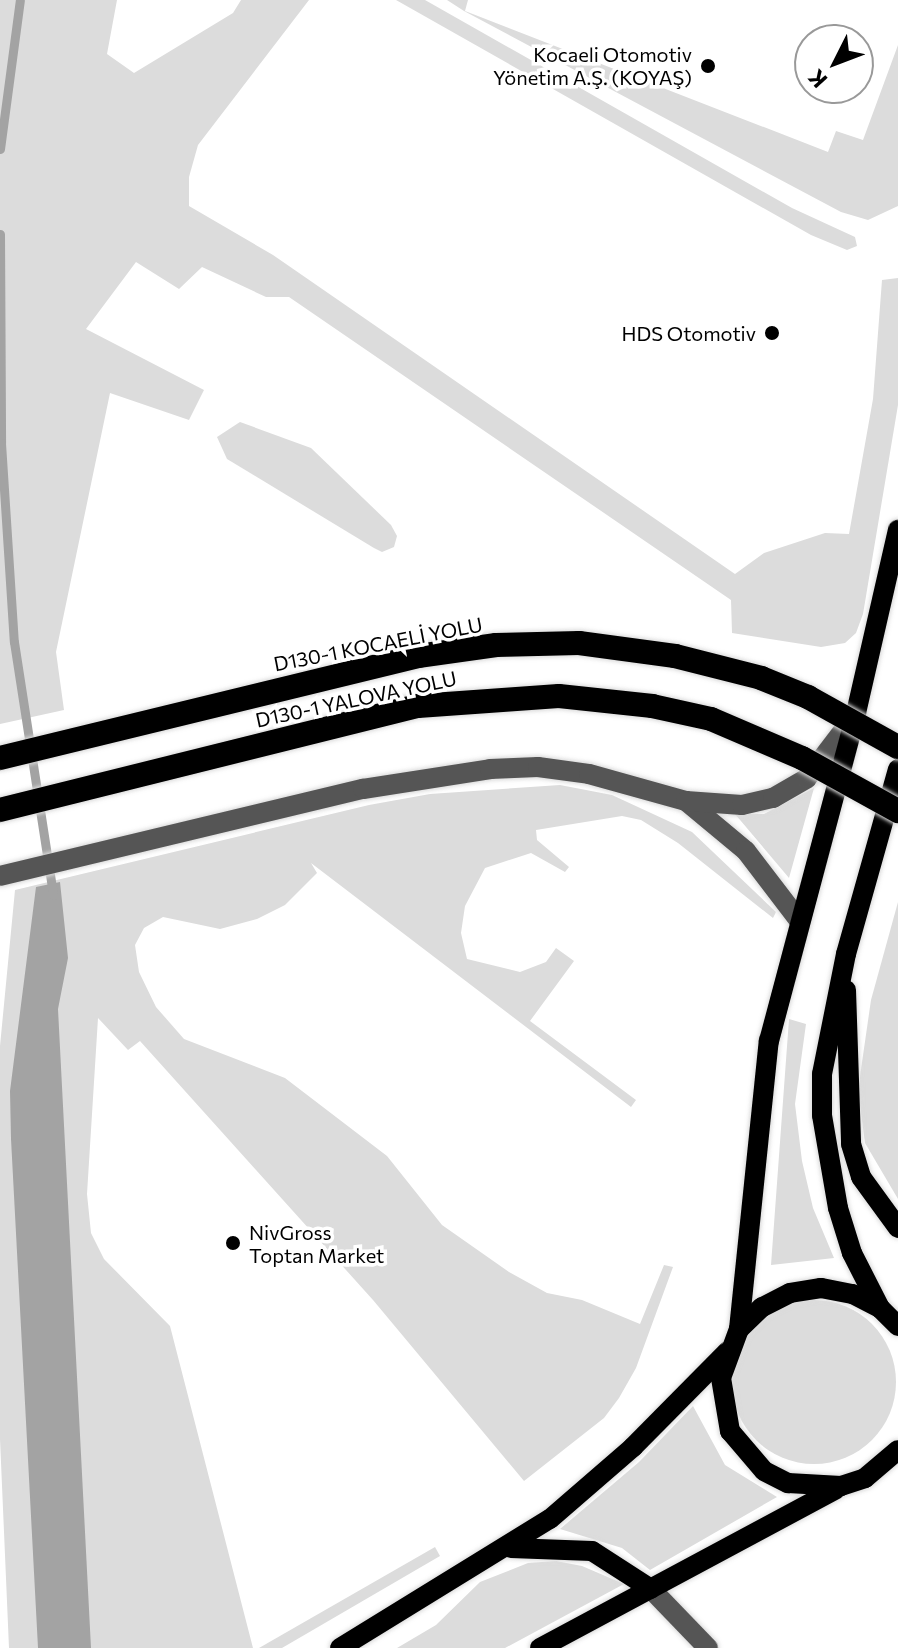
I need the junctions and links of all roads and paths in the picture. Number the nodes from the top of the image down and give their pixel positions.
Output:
1 (898, 530) edge
2 (856, 713) junction
3 (898, 747) edge
4 (0, 758) edge
5 (898, 769) edge
6 (686, 801) junction
7 (0, 810) edge
8 (898, 811) edge
9 (0, 876) edge
10 (798, 919) junction
11 (846, 954) junction
12 (898, 1228) edge
13 (880, 1308) junction
14 (898, 1326) edge
15 (739, 1329) junction
16 (727, 1352) junction
17 (894, 1457) edge
18 (841, 1486) junction
19 (502, 1549) junction
20 (651, 1589) junction
21 (394, 1614) junction
22 (340, 1648) edge
23 (356, 1648) edge
24 (540, 1648) edge
25 (708, 1648) edge

1 - 2 main road
2 - 6 street
2 - 10 main road
3 - 4 highway, D130-1 KOCAELİ YOLU, bridge
5 - 11 main road
6 - 9 street
6 - 10 street
7 - 8 highway, D130-1 YALOVA YOLU, bridge
10 - 15 main road
11 - 12 main road
11 - 13 main road
13 - 14 main road
13 - 15 main road
15 - 16 main road
16 - 18 main road
16 - 19 main road
17 - 18 main road
18 - 20 main road
19 - 20 main road
19 - 21 main road
20 - 24 main road
20 - 25 street
21 - 22 main road
21 - 23 main road

